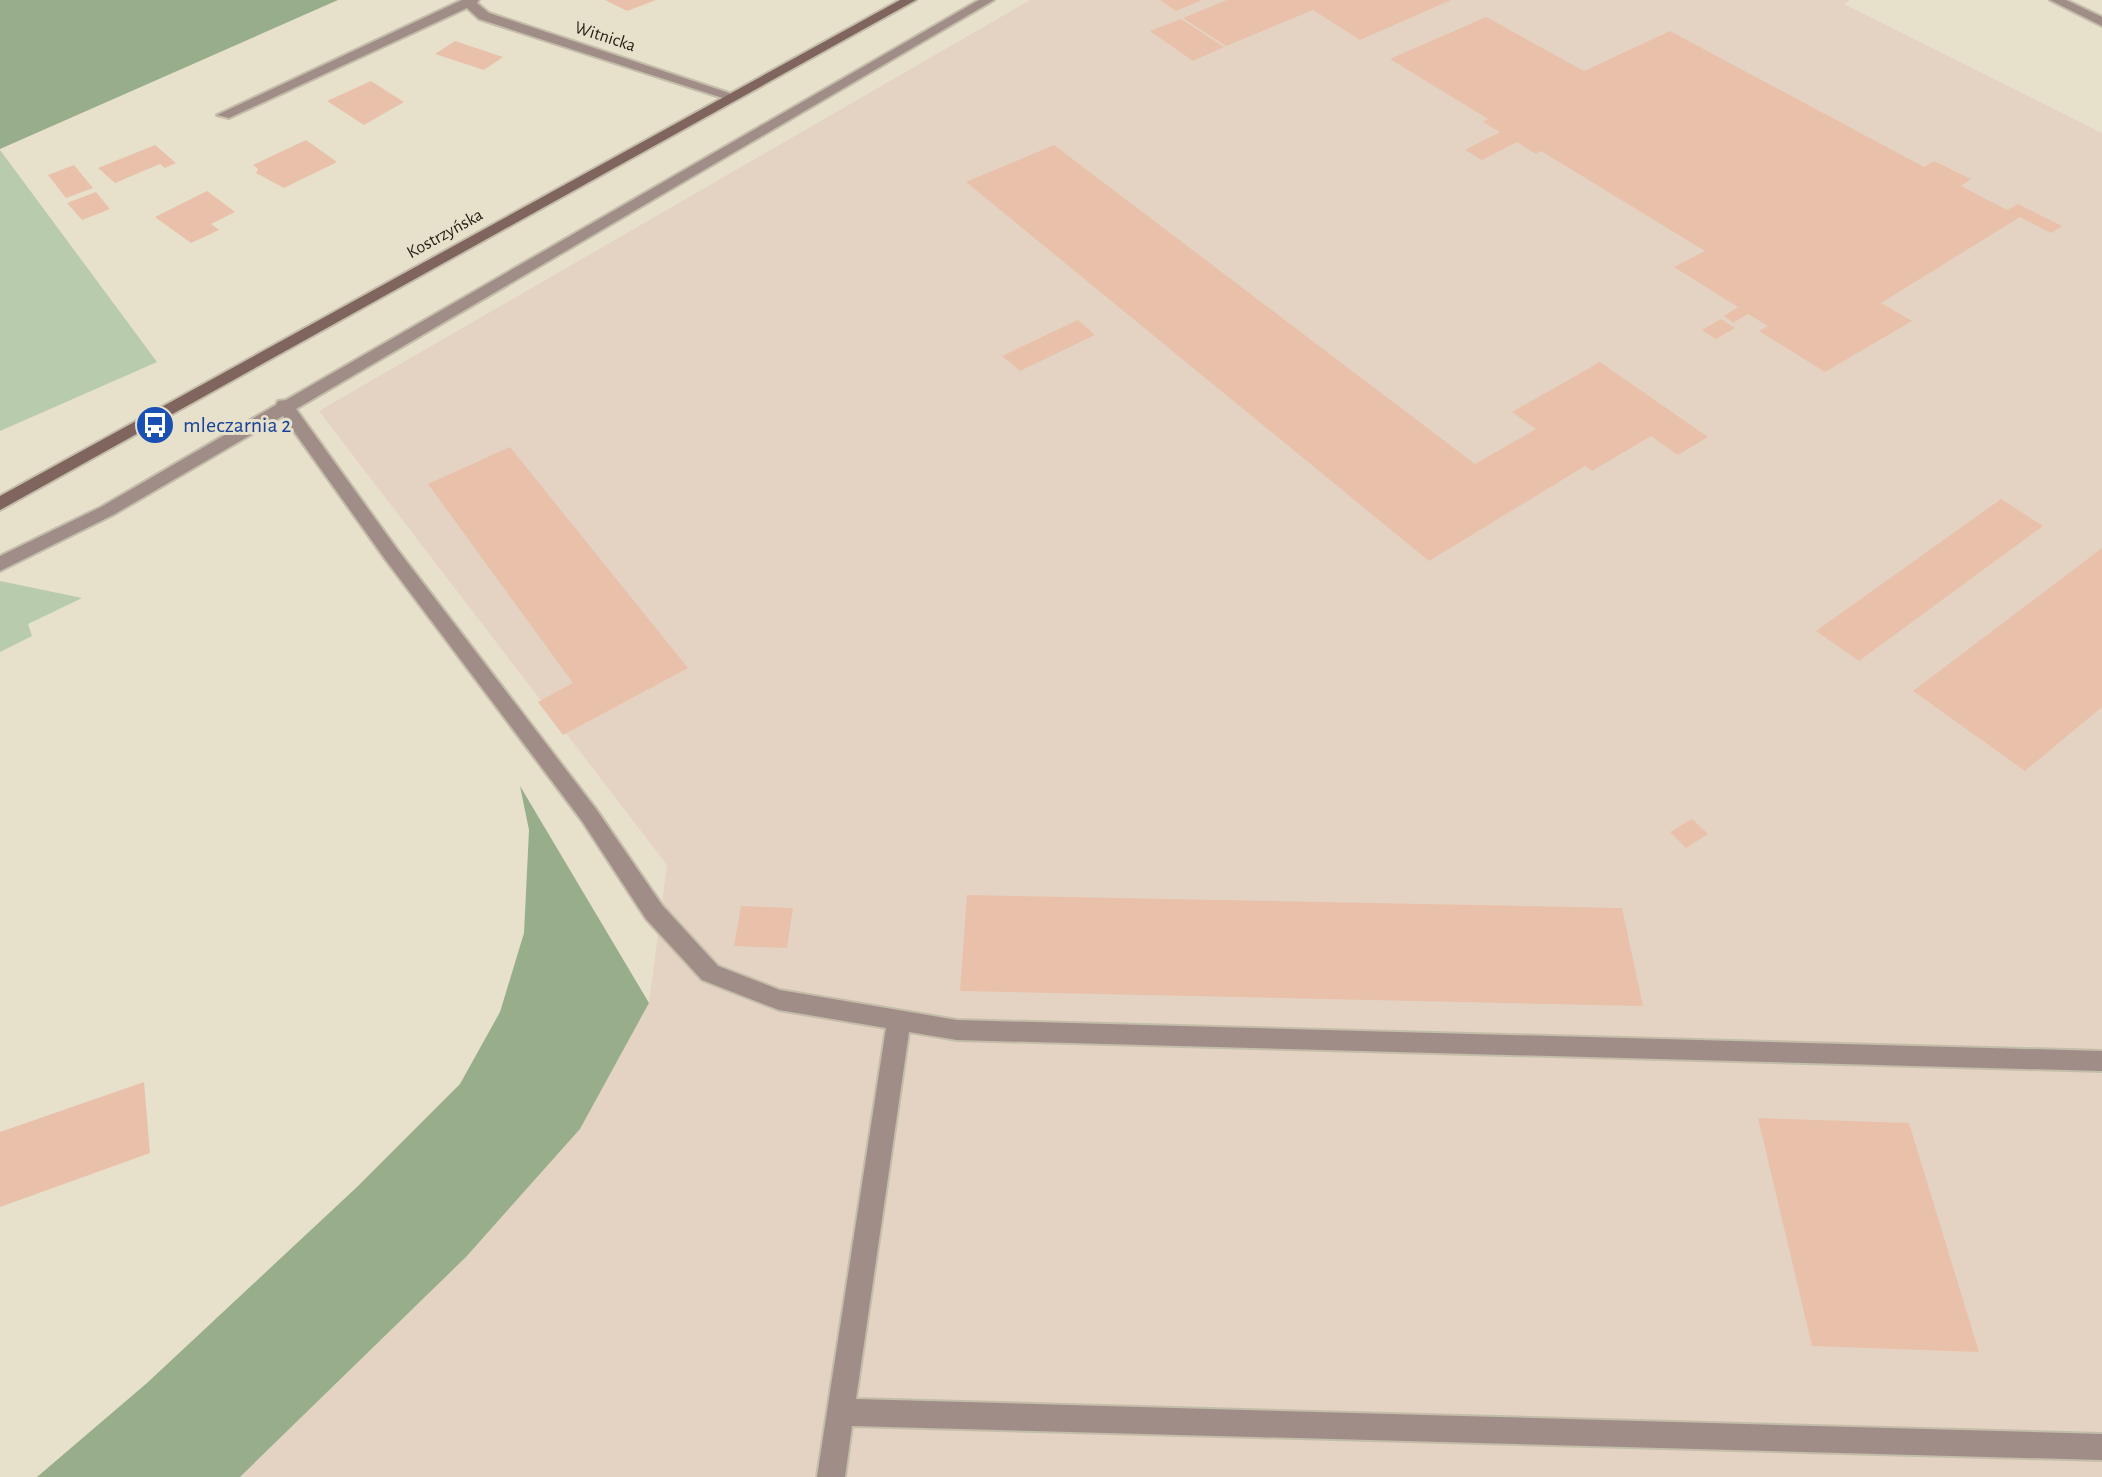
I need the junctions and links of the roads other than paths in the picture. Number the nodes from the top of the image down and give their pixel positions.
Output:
1 (910, 0) edge
2 (988, 0) edge
3 (2056, 0) edge
4 (471, 1) edge
5 (2102, 22) edge
6 (734, 97) junction
7 (224, 115) dead end
8 (284, 405) junction
9 (0, 504) edge
10 (0, 564) edge
11 (899, 1020) junction
12 (2102, 1061) edge
13 (841, 1412) junction
14 (2102, 1447) edge
15 (831, 1477) edge

1 - 6 main road, Kostrzyńska
2 - 8 street
3 - 5 street
4 - 6 street, Witnicka
4 - 7 street, Witnicka
6 - 9 main road, Kostrzyńska
8 - 10 street
8 - 11 street
11 - 12 street
11 - 13 street
13 - 14 street
13 - 15 street

